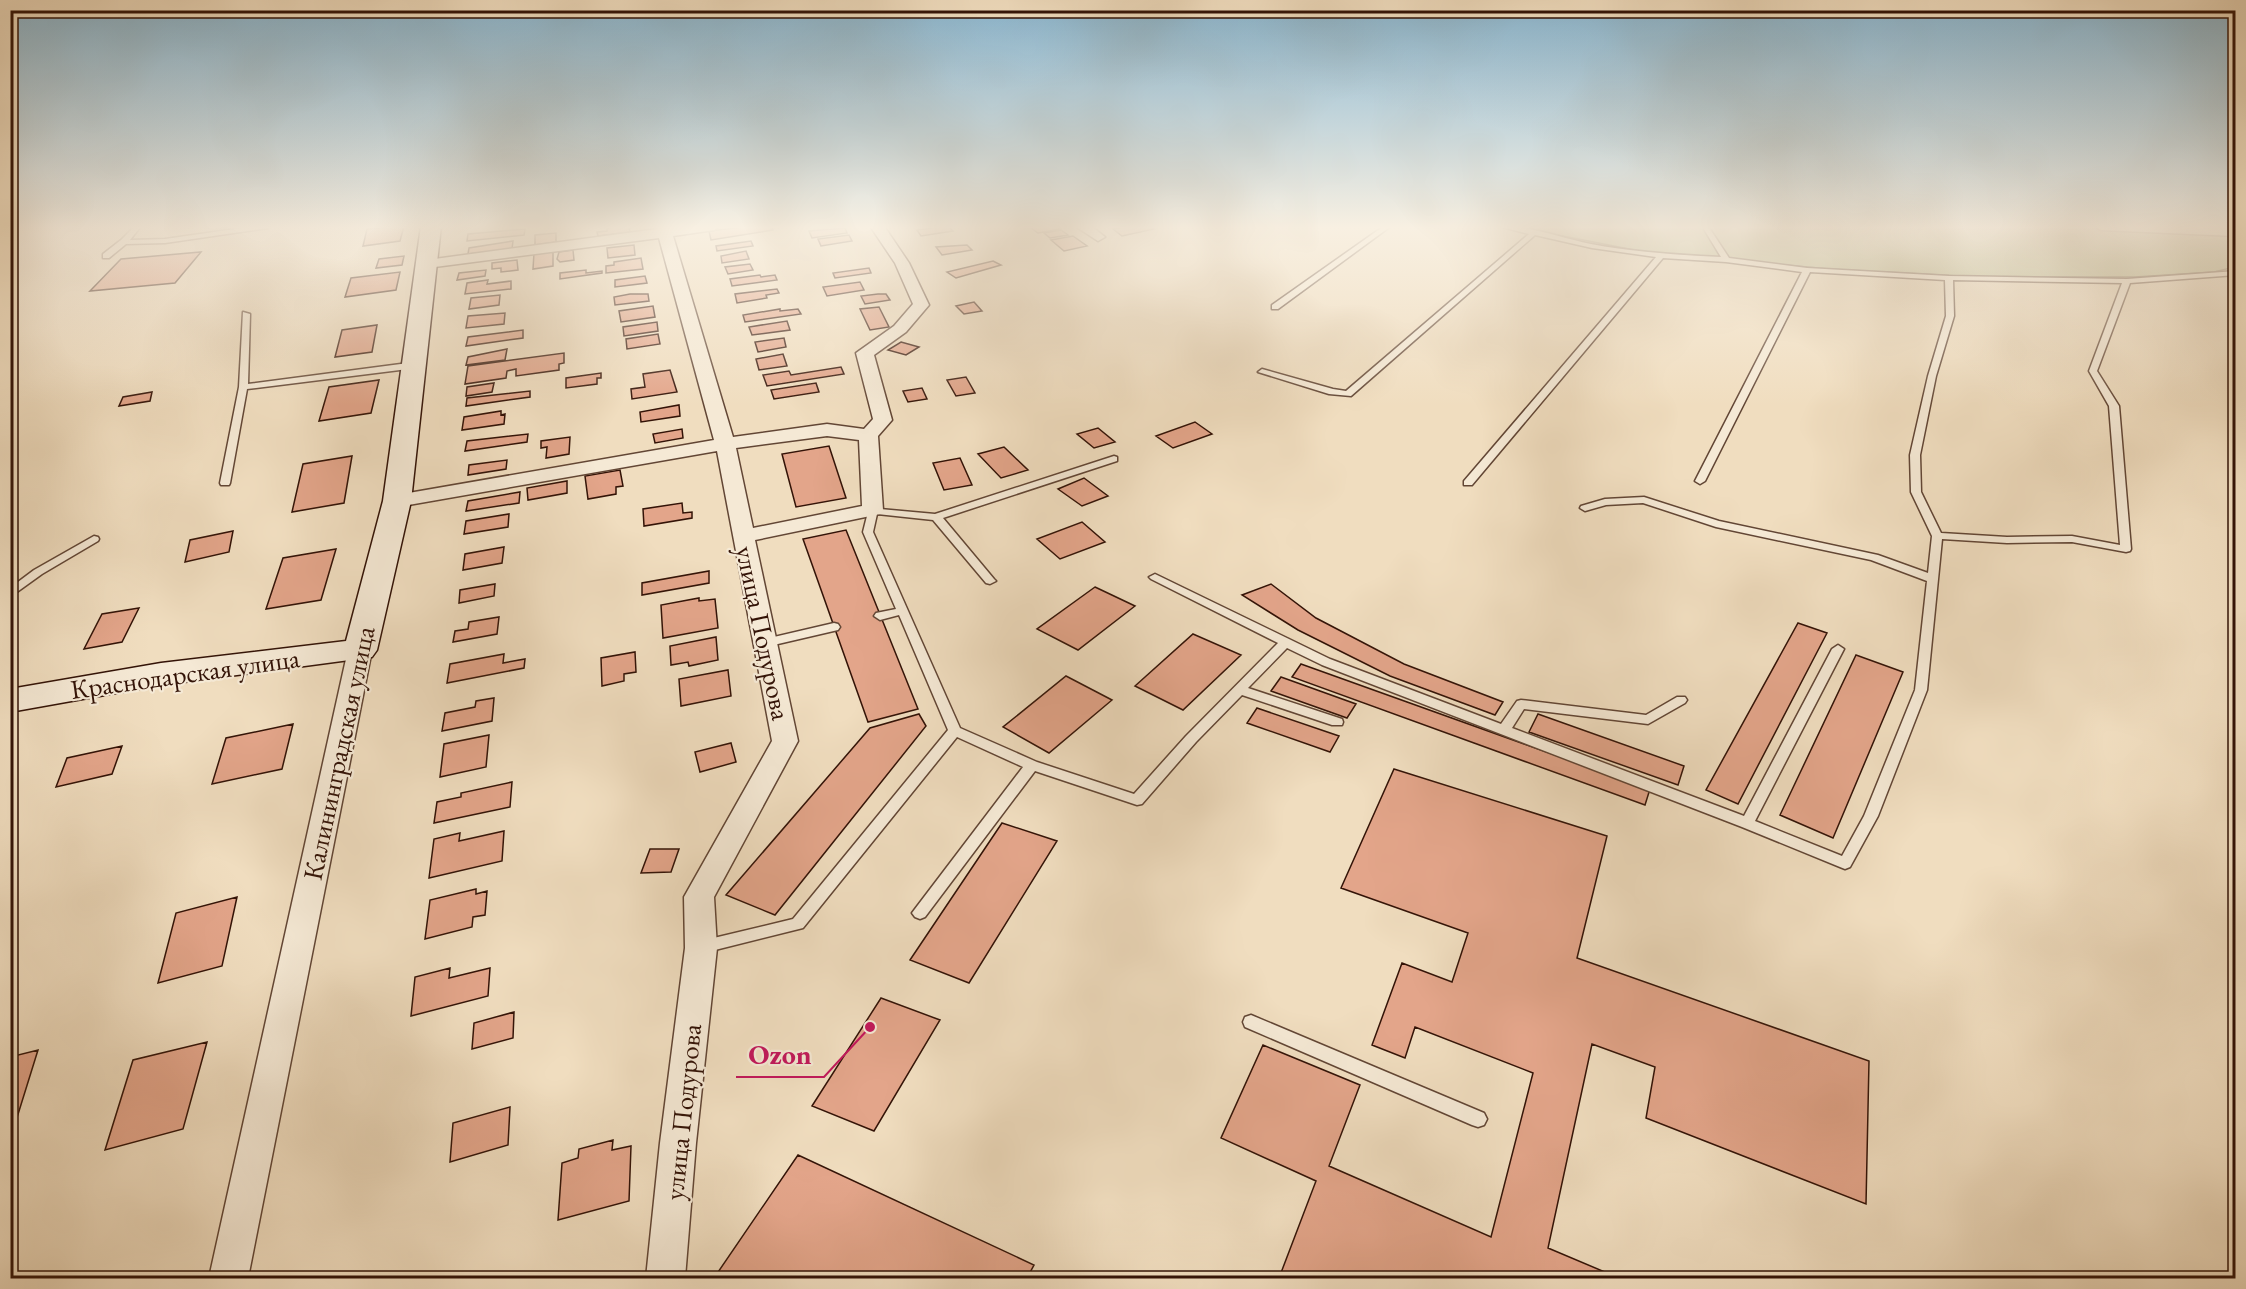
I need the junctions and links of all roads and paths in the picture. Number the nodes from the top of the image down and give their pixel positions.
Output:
1 (425, 286) edge
2 (680, 286) edge
3 (912, 286) edge
4 (1304, 286) edge
5 (1472, 286) edge
6 (1635, 286) edge
7 (1799, 286) edge
8 (1949, 286) edge
9 (2125, 286) edge
10 (1275, 307) dead end
11 (246, 314) dead end
12 (416, 365) junction
13 (1262, 372) dead end
14 (243, 387) junction
15 (868, 435) junction
16 (725, 444) junction
17 (1114, 459) dead end
18 (1700, 481) dead end
19 (225, 483) dead end
20 (1468, 483) dead end
21 (397, 501) junction
22 (1585, 508) dead end
23 (873, 510) junction
24 (936, 517) junction
25 (743, 536) junction
26 (1937, 536) junction
27 (94, 539) dead end
28 (1155, 577) dead end
29 (1933, 579) junction
30 (990, 580) dead end
31 (10, 594) edge
32 (903, 611) junction
33 (880, 616) dead end
34 (834, 627) dead end
35 (765, 642) junction
36 (1285, 642) junction
37 (1838, 649) dead end
38 (360, 650) junction
39 (1240, 690) junction
40 (1681, 700) dead end
41 (10, 701) edge
42 (1337, 722) dead end
43 (1504, 730) junction
44 (955, 731) junction
45 (1032, 765) junction
46 (1747, 823) junction
47 (920, 913) dead end
48 (701, 948) junction
49 (1251, 1022) dead end
50 (1478, 1119) dead end
51 (228, 1278) edge
52 (666, 1278) edge

1 - 12 street, Калининградская улица
2 - 16 street, улица Подурова
3 - 15 street
4 - 10 lane
5 - 13 lane
6 - 20 lane
7 - 18 lane
8 - 26 lane
9 - 26 lane
11 - 14 lane
12 - 14 lane
12 - 21 street, Калининградская улица
14 - 19 lane
15 - 16 street
15 - 23 street
16 - 21 street
16 - 25 street, улица Подурова
17 - 24 lane
21 - 38 street, Калининградская улица
22 - 29 lane
23 - 24 lane
23 - 25 street
23 - 32 lane
24 - 30 lane
25 - 35 street, улица Подурова
26 - 29 lane
27 - 31 lane
28 - 36 lane
29 - 46 lane
32 - 33 lane
32 - 44 lane
34 - 35 lane
35 - 48 street, улица Подурова
36 - 39 lane
36 - 43 lane
37 - 46 lane
38 - 41 street, Краснодарская улица
38 - 51 street, Калининградская улица
39 - 42 lane
39 - 45 lane
40 - 43 lane
43 - 46 lane
44 - 45 lane
44 - 48 lane
45 - 47 lane
48 - 52 street, улица Подурова
49 - 50 lane

